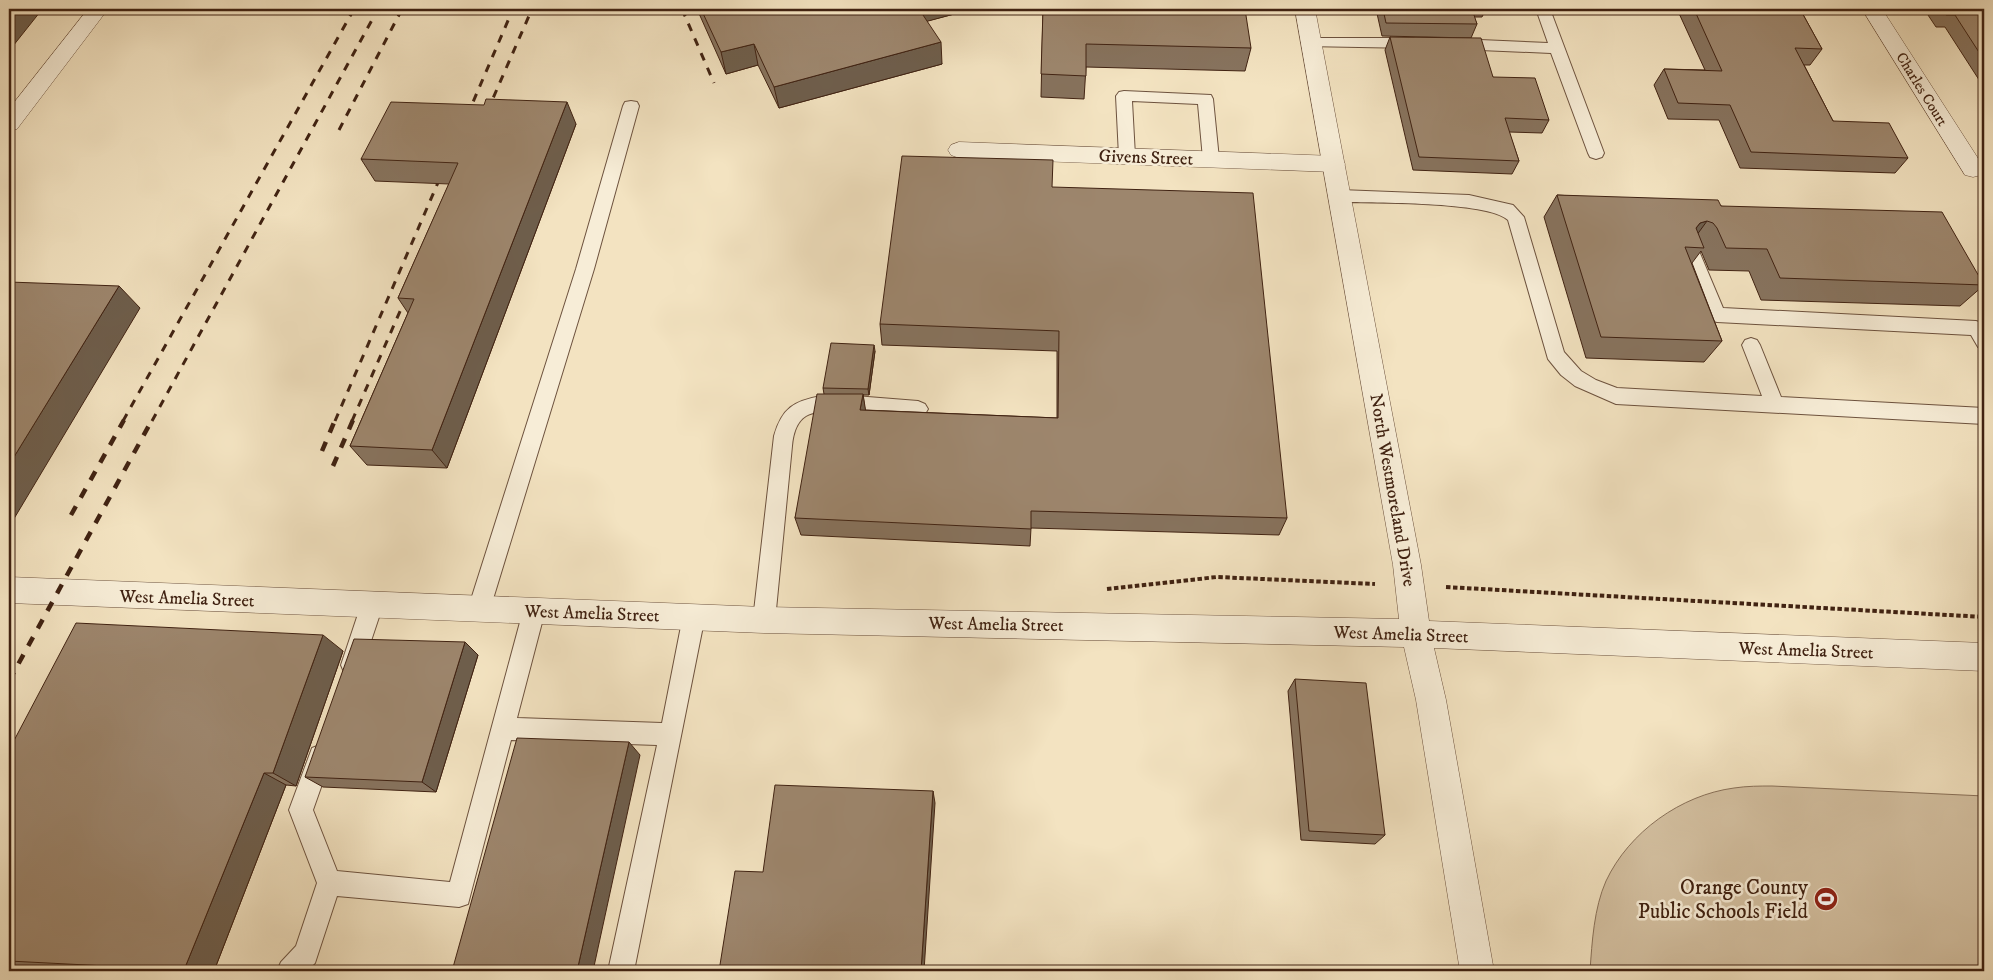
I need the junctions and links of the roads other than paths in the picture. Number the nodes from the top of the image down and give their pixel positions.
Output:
1 (98, 9) edge
2 (1305, 9) edge
3 (1543, 9) edge
4 (1872, 9) edge
5 (1310, 43) junction
6 (1558, 48) junction
7 (631, 106) dead end
8 (9, 124) edge
9 (959, 150) dead end
10 (1596, 153) dead end
11 (1127, 156) junction
12 (1211, 159) junction
13 (1334, 164) junction
14 (1973, 169) dead end
15 (1340, 196) junction
16 (1690, 251) edge
17 (1984, 342) edge
18 (1751, 345) dead end
19 (1775, 405) junction
20 (918, 409) dead end
21 (1984, 416) edge
22 (9, 590) edge
23 (372, 605) junction
24 (479, 609) junction
25 (534, 611) junction
26 (694, 616) junction
27 (764, 620) junction
28 (1416, 634) junction
29 (1984, 657) edge
30 (347, 681) edge
31 (504, 729) junction
32 (671, 734) junction
33 (327, 736) edge
34 (329, 883) junction
35 (290, 971) edge
36 (621, 971) edge
37 (1476, 971) edge

1 - 8 street
2 - 5 street, North Westmoreland Drive
3 - 6 lane
4 - 14 street, Charles Court
5 - 6 lane
5 - 13 street, North Westmoreland Drive
6 - 10 lane
7 - 24 lane
9 - 11 street, Givens Street
11 - 12 street, Givens Street
11 - 12 lane
12 - 13 street, Givens Street
13 - 15 street, North Westmoreland Drive
15 - 19 lane
15 - 28 street, North Westmoreland Drive
16 - 17 lane
18 - 19 lane
19 - 21 lane
20 - 27 lane
22 - 23 street, West Amelia Street
23 - 24 street, West Amelia Street
23 - 30 lane
24 - 25 street, West Amelia Street
25 - 26 street, West Amelia Street
25 - 31 lane
26 - 27 street, West Amelia Street
26 - 32 lane
27 - 28 street, West Amelia Street
28 - 29 street, West Amelia Street
28 - 37 street, North Westmoreland Drive
31 - 32 lane
31 - 34 lane
32 - 36 lane
33 - 34 lane
34 - 35 lane

